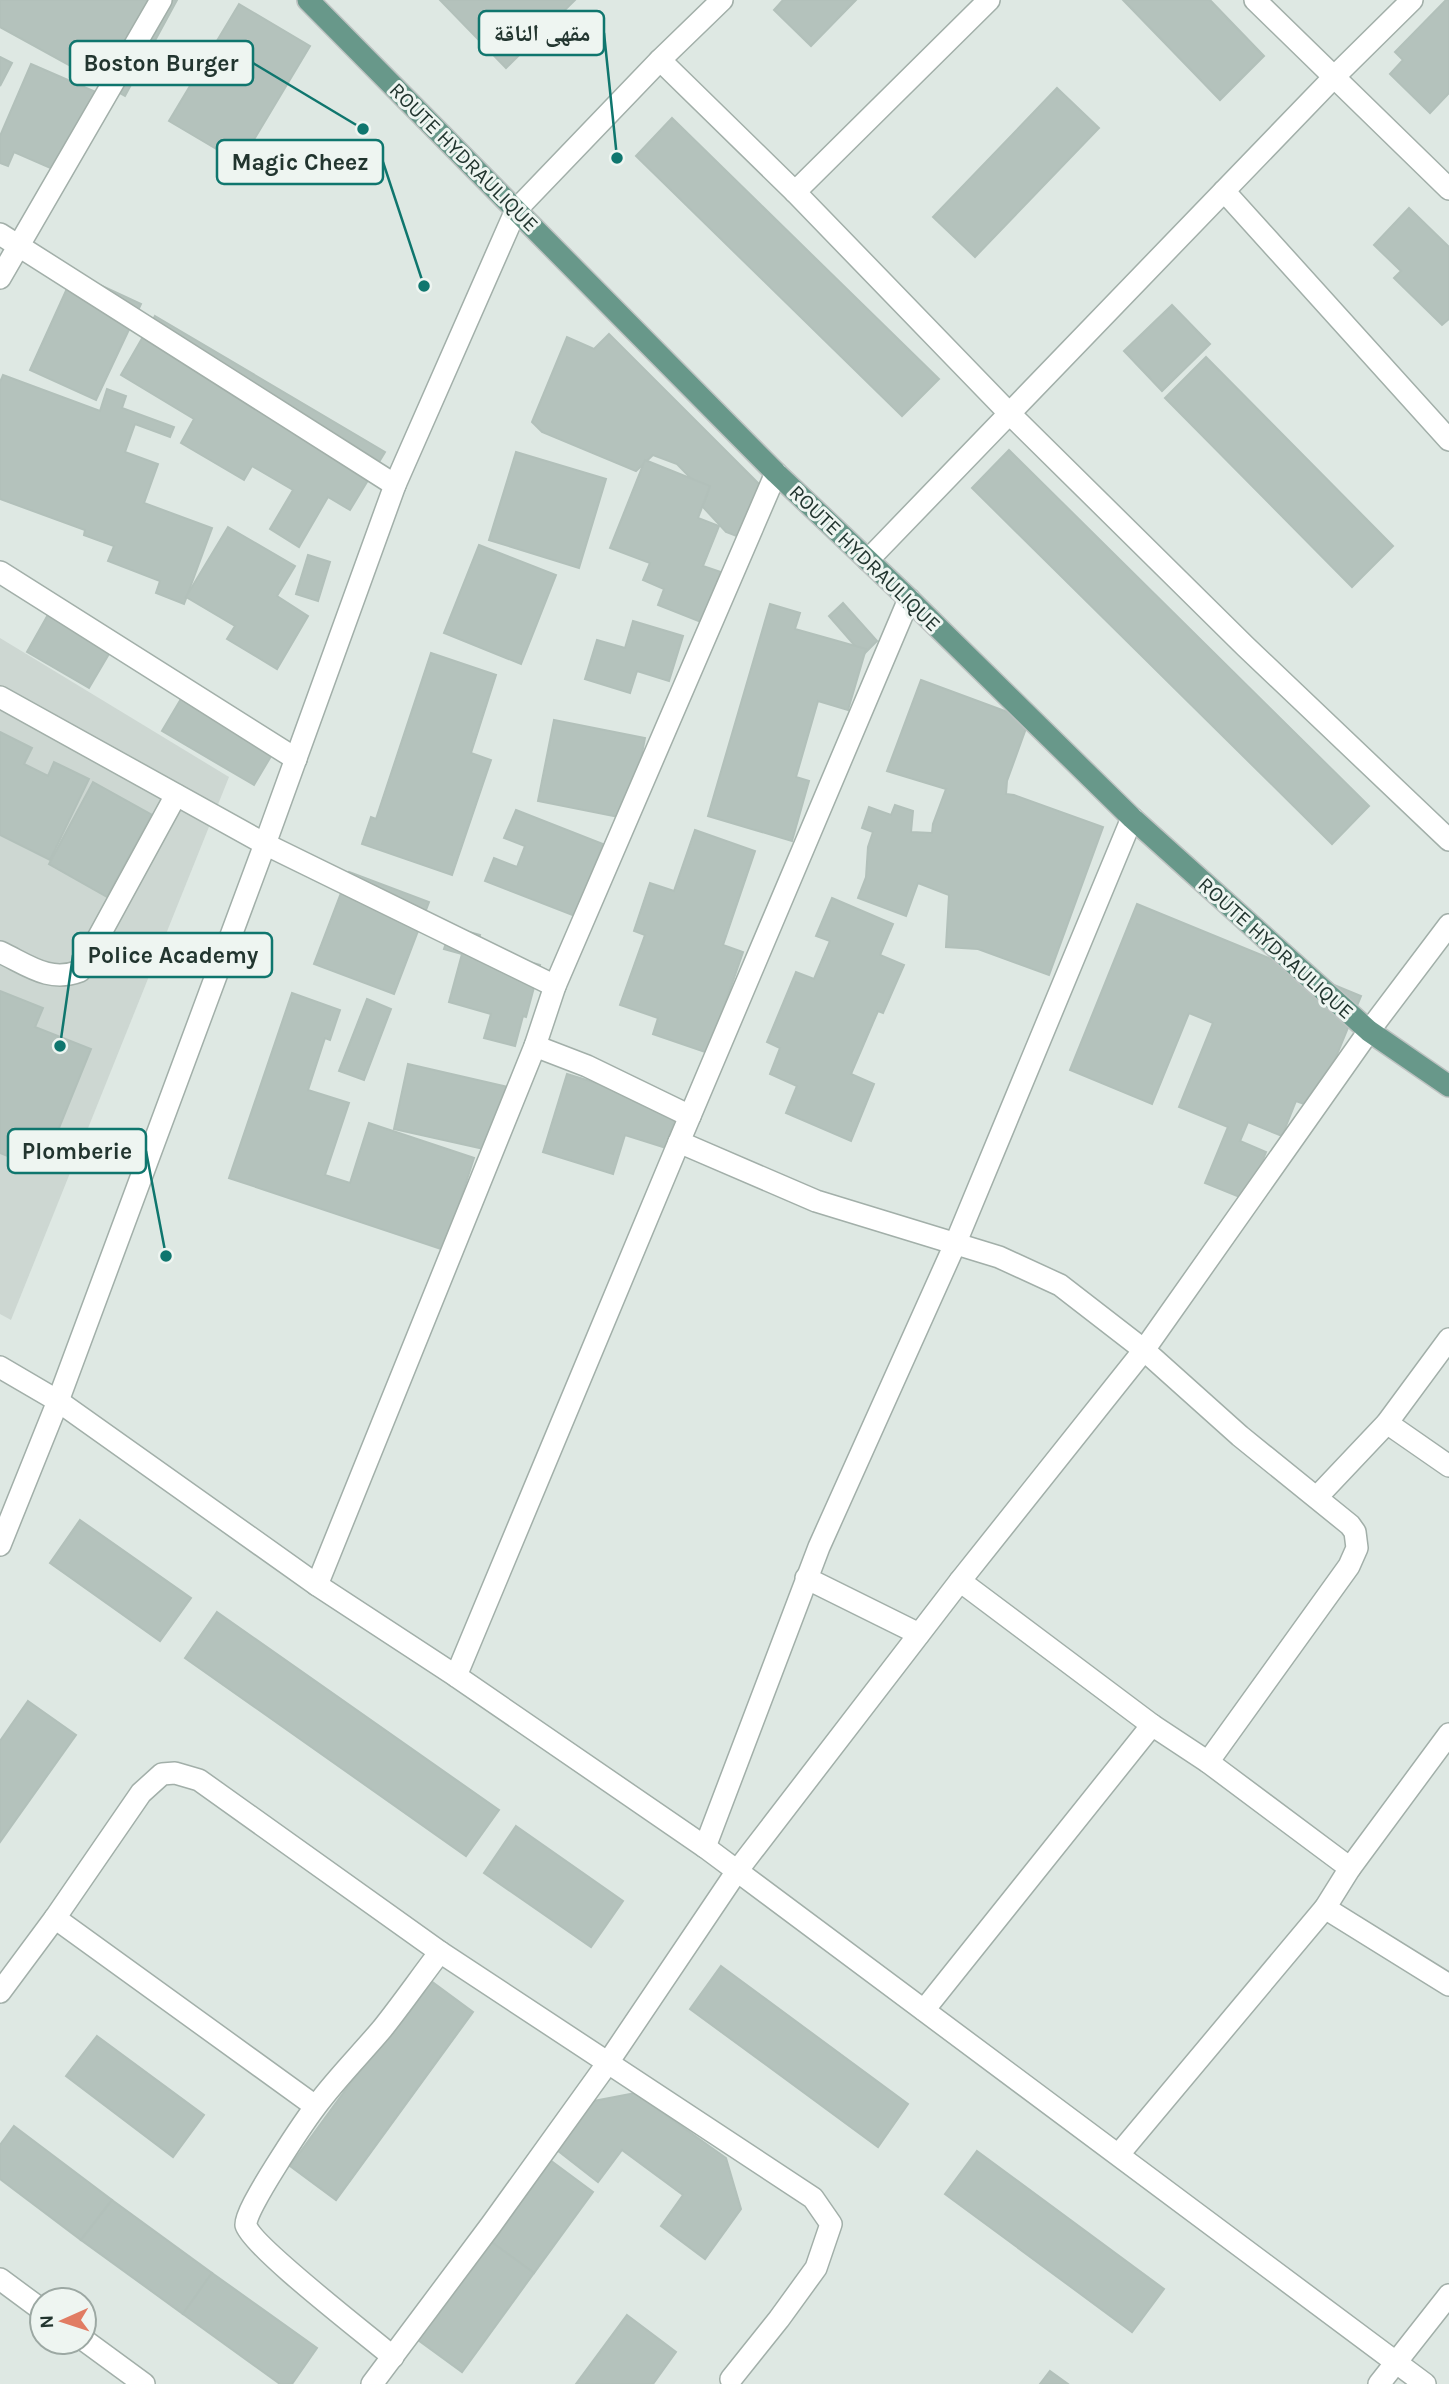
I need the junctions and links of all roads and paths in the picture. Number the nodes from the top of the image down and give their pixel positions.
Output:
1 (161, 0) edge
2 (308, 0) edge
3 (722, 0) edge
4 (989, 0) edge
5 (1255, 0) edge
6 (1412, 0) edge
7 (660, 60) junction
8 (1335, 76) junction
9 (1449, 189) edge
10 (1224, 191) junction
11 (795, 192) junction
12 (516, 210) junction
13 (0, 234) edge
14 (19, 246) junction
15 (0, 278) edge
16 (1009, 413) junction
17 (1449, 440) edge
18 (776, 473) junction
19 (395, 485) junction
20 (868, 560) junction
21 (0, 572) edge
22 (909, 598) junction
23 (0, 697) edge
24 (296, 759) junction
25 (176, 795) junction
26 (1132, 818) junction
27 (1449, 841) edge
28 (265, 844) junction
29 (1449, 925) edge
30 (0, 952) edge
31 (555, 986) junction
32 (1369, 1031) junction
33 (535, 1046) junction
34 (1449, 1086) edge
35 (690, 1116) junction
36 (679, 1142) junction
37 (956, 1242) junction
38 (1449, 1339) edge
39 (1143, 1350) junction
40 (0, 1367) edge
41 (58, 1401) junction
42 (1387, 1423) junction
43 (1449, 1466) edge
44 (1317, 1497) junction
45 (0, 1545) edge
46 (806, 1578) junction
47 (960, 1581) junction
48 (317, 1585) junction
49 (919, 1634) junction
50 (456, 1676) junction
51 (1152, 1725) junction
52 (1449, 1734) edge
53 (1208, 1762) junction
54 (705, 1847) junction
55 (1350, 1868) junction
56 (737, 1871) junction
57 (1325, 1908) junction
58 (55, 1919) junction
59 (440, 1952) junction
60 (1449, 1985) edge
61 (0, 1992) edge
62 (924, 2010) junction
63 (607, 2064) junction
64 (316, 2106) junction
65 (1119, 2154) junction
66 (0, 2279) edge
67 (1449, 2295) edge
68 (28, 2300) edge
69 (98, 2350) edge
70 (393, 2357) junction
71 (1396, 2361) junction
72 (731, 2379) dead end
73 (144, 2384) edge
74 (372, 2384) edge
75 (1379, 2384) edge
76 (1426, 2384) edge

1 - 14 street
2 - 12 main road, ROUTE HYDRAULIQUE
3 - 7 street
4 - 11 street
5 - 8 street
6 - 8 street
7 - 11 street
7 - 12 street
8 - 9 street
8 - 10 street
10 - 16 street
10 - 17 street
11 - 16 street
12 - 18 main road, ROUTE HYDRAULIQUE
12 - 19 street
13 - 14 street
14 - 15 street
14 - 19 street
16 - 20 street
16 - 27 street
18 - 20 main road, ROUTE HYDRAULIQUE
18 - 31 street
19 - 24 street
20 - 22 main road, ROUTE HYDRAULIQUE
21 - 24 street
22 - 26 main road, ROUTE HYDRAULIQUE
22 - 35 street
23 - 25 street
24 - 28 street
25 - 28 street
25 - 30 street
26 - 32 main road, ROUTE HYDRAULIQUE
26 - 37 street
28 - 31 street
28 - 41 street
29 - 32 street
31 - 33 street
32 - 34 main road, ROUTE HYDRAULIQUE
32 - 39 street
33 - 35 street
33 - 48 street
35 - 36 street
36 - 37 street
36 - 50 street
37 - 39 street
37 - 46 street
38 - 42 street
39 - 44 street
39 - 47 street
40 - 41 street
41 - 45 street
41 - 48 street
42 - 43 street
42 - 44 street
44 - 53 street
46 - 49 street
46 - 54 street
47 - 49 street
47 - 51 street
48 - 50 street
49 - 56 street
50 - 54 street
51 - 53 street
51 - 62 street
52 - 55 street
53 - 55 street
54 - 56 street
55 - 57 street
56 - 62 street
56 - 63 street
57 - 60 street
57 - 65 street
58 - 59 street
58 - 61 street
58 - 64 street
59 - 63 street
59 - 64 street
62 - 65 street
63 - 70 street
63 - 72 street
64 - 70 street
65 - 71 street
66 - 68 street
67 - 71 street
69 - 73 street
70 - 74 street
71 - 75 street
71 - 76 street

